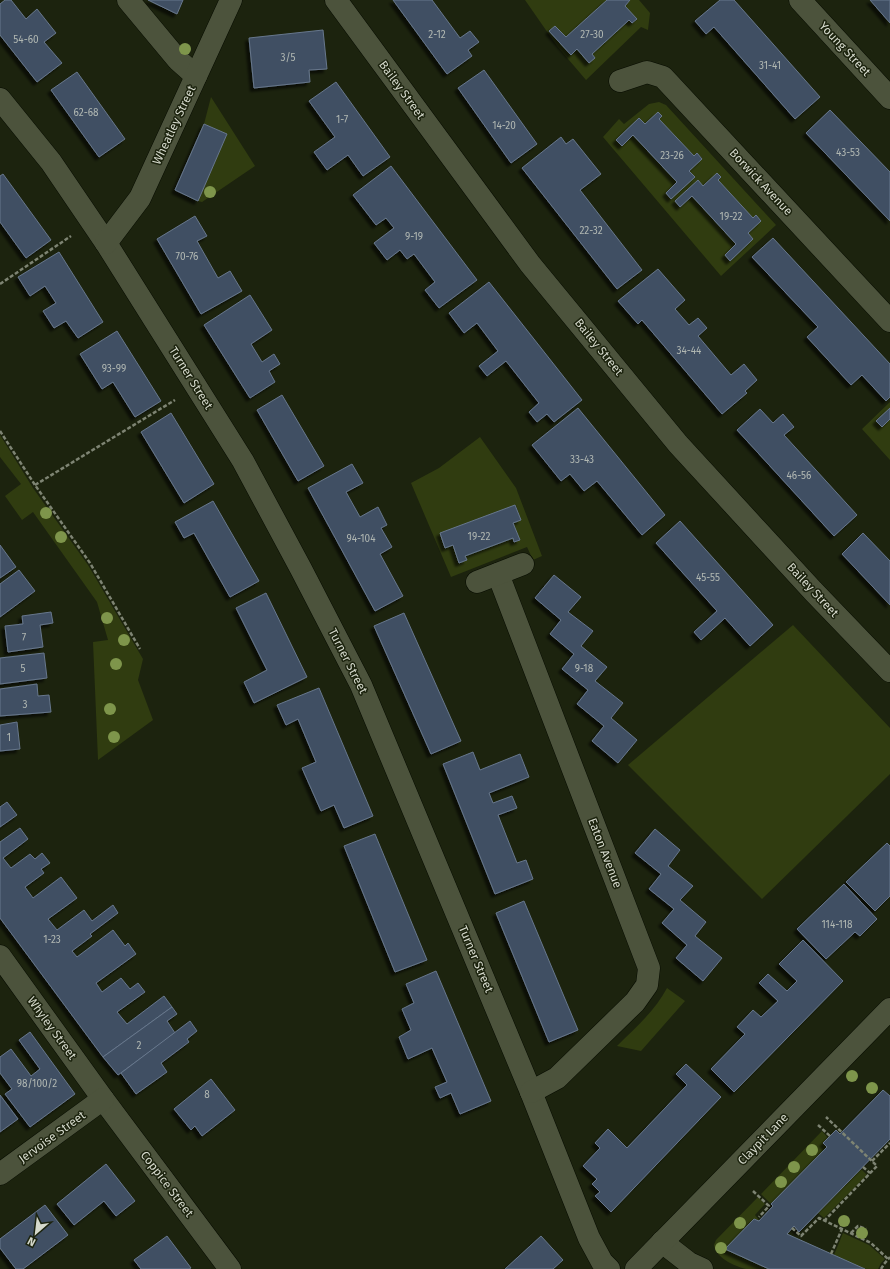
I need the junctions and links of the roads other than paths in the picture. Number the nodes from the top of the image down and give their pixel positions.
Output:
1 (128, 0) edge
2 (231, 0) edge
3 (336, 0) edge
4 (800, 0) edge
5 (196, 76) junction
6 (620, 81) dead end
7 (890, 98) edge
8 (0, 100) edge
9 (106, 243) junction
10 (890, 321) edge
11 (523, 564) dead end
12 (498, 574) junction
13 (477, 582) dead end
14 (890, 671) edge
15 (0, 956) edge
16 (890, 1009) edge
17 (531, 1092) junction
18 (103, 1099) junction
19 (0, 1174) edge
20 (662, 1242) junction
21 (230, 1269) edge
22 (609, 1269) edge
23 (636, 1269) edge
24 (702, 1269) edge

1 - 5 street
2 - 5 street, Wheatley Street
3 - 14 street, Bailey Street
4 - 7 street, Young Street
5 - 9 street, Wheatley Street
6 - 10 street, Borwick Avenue
8 - 9 street, Turner Street
9 - 17 street, Turner Street
11 - 12 street
12 - 13 street
12 - 17 street, Eaton Avenue
15 - 18 street, Whyley Street
16 - 20 street, Claypit Lane
17 - 22 street, Turner Street
18 - 19 street, Jervoise Street
18 - 21 street, Coppice Street
20 - 23 street, Claypit Lane
20 - 24 street

